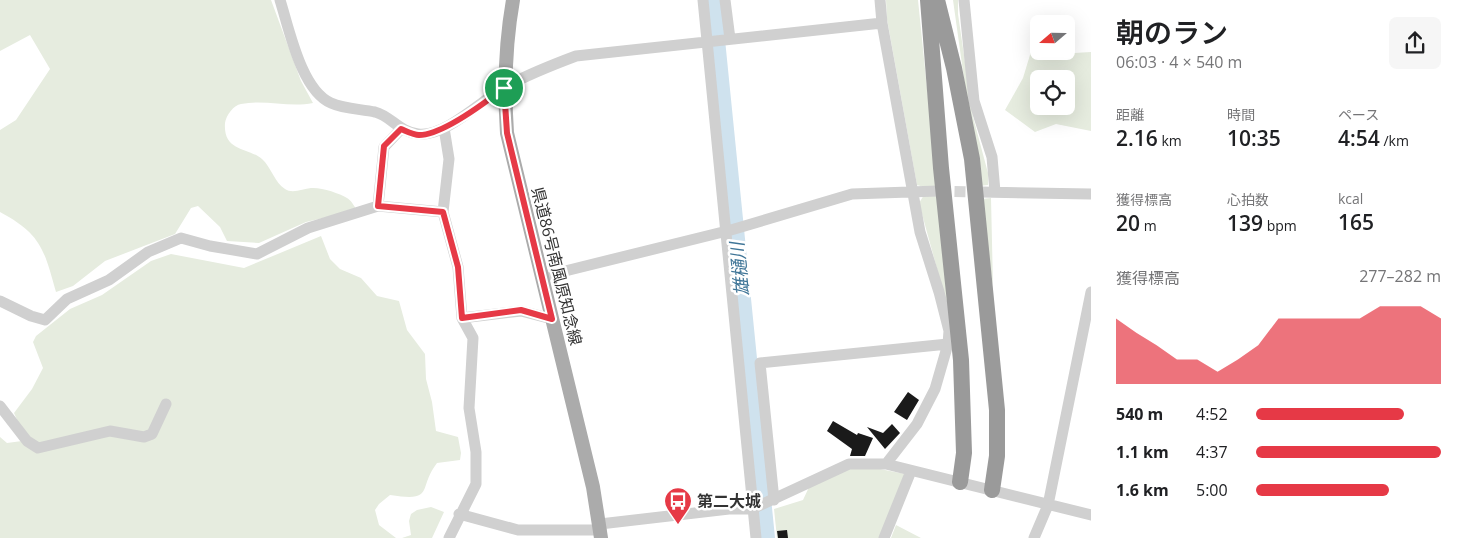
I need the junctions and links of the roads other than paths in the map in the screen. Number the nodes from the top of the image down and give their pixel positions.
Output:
1 (280, 0) edge
2 (513, 0) edge
3 (703, 0) edge
4 (725, 0) edge
5 (880, 0) edge
6 (928, 0) edge
7 (938, 0) edge
8 (964, 0) edge
9 (882, 23) junction
10 (730, 39) junction
11 (707, 43) junction
12 (504, 88) junction
13 (444, 128) junction
14 (401, 129) junction
15 (915, 192) junction
16 (938, 192) tunnel mouth
17 (981, 192) tunnel mouth
18 (995, 192) junction
19 (1091, 194) edge
20 (378, 206) junction
21 (443, 212) junction
22 (732, 229) junction
23 (542, 277) junction
24 (1091, 292) edge
25 (0, 301) edge
26 (462, 318) junction
27 (552, 319) junction
28 (948, 344) junction
29 (166, 404) dead end
30 (0, 406) edge
31 (886, 464) junction
32 (911, 471) junction
33 (960, 482) junction
34 (992, 490) junction
35 (772, 501) junction
36 (1048, 505) junction
37 (755, 508) junction
38 (459, 514) junction
39 (1091, 515) edge
40 (601, 531) edge
41 (449, 538) edge
42 (756, 538) edge
43 (884, 538) edge
44 (1034, 538) edge

1 - 14 street
2 - 12 main road, 県道86号南風原知念線
3 - 11 street
4 - 10 street
5 - 9 street
6 - 33 highway
7 - 34 highway
8 - 18 street
9 - 10 street
9 - 15 street
10 - 11 street
11 - 12 street
11 - 22 street
12 - 13 street
12 - 23 main road, 県道86号南風原知念線
13 - 14 street
13 - 21 street
14 - 20 street
15 - 16 street
15 - 22 street
15 - 28 street
17 - 18 street
18 - 19 street
20 - 21 street
20 - 25 street
21 - 26 street
22 - 23 street
22 - 37 street
23 - 27 main road, 県道86号南風原知念線
24 - 36 street
26 - 27 street
26 - 38 street
27 - 40 main road, 県道86号南風原知念線
28 - 31 street
28 - 35 street
29 - 30 street
31 - 32 street
31 - 35 street
32 - 33 street
32 - 43 street
33 - 34 street
34 - 36 street
35 - 37 street
36 - 39 street
36 - 44 street
37 - 40 street
37 - 42 street
38 - 40 street
38 - 41 street

